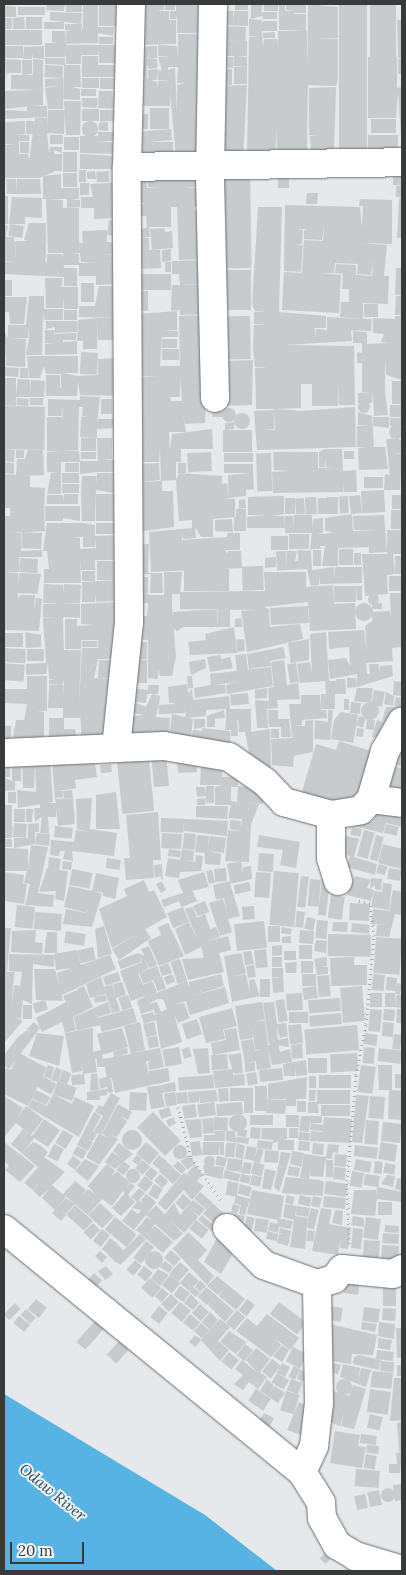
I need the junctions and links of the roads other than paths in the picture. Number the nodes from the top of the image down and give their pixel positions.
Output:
1 (131, 4) edge
2 (213, 4) edge
3 (402, 162) edge
4 (128, 167) junction
5 (211, 167) junction
6 (215, 398) dead end
7 (402, 722) edge
8 (116, 748) junction
9 (4, 753) edge
10 (372, 799) junction
11 (402, 803) edge
12 (331, 815) junction
13 (338, 881) road end
14 (227, 1228) road end
15 (4, 1229) edge
16 (402, 1269) edge
17 (317, 1284) junction
18 (302, 1472) junction
19 (402, 1570) edge

1 - 4 street
2 - 5 street
3 - 5 street
4 - 5 street
4 - 8 street
5 - 6 street
7 - 10 street
8 - 9 street
8 - 12 street
10 - 11 street
10 - 12 street
12 - 13 street
14 - 17 street
15 - 18 street
16 - 17 street
17 - 18 street
18 - 19 street

